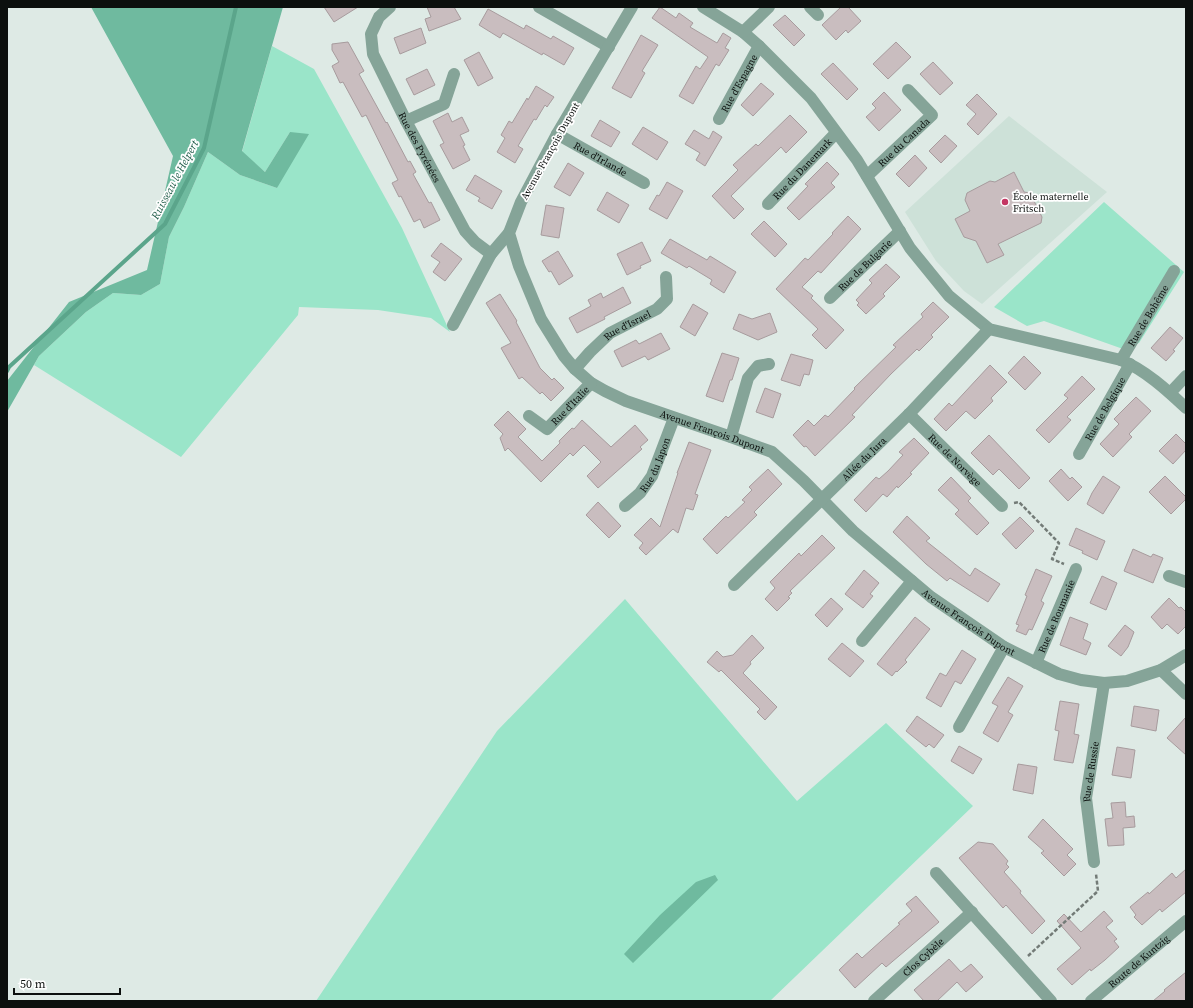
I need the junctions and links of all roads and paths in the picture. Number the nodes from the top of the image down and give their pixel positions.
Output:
1 (390, 7) edge
2 (540, 7) edge
3 (632, 7) edge
4 (703, 7) edge
5 (769, 7) edge
6 (743, 32) junction
7 (759, 46) junction
8 (609, 47) junction
9 (454, 74) dead end
10 (908, 90) dead end
11 (719, 119) dead end
12 (406, 121) junction
13 (836, 133) junction
14 (557, 134) junction
15 (867, 176) junction
16 (644, 183) dead end
17 (768, 204) dead end
18 (900, 231) junction
19 (509, 233) junction
20 (491, 254) junction
21 (1174, 271) dead end
22 (666, 277) dead end
23 (830, 298) dead end
24 (453, 325) dead end
25 (989, 329) junction
26 (1125, 362) junction
27 (769, 364) dead end
28 (575, 369) junction
29 (1186, 376) edge
30 (591, 383) junction
31 (1170, 393) junction
32 (1186, 408) edge
33 (908, 414) junction
34 (529, 416) dead end
35 (674, 418) junction
36 (731, 436) junction
37 (1078, 454) dead end
38 (822, 499) junction
39 (625, 506) dead end
40 (1002, 506) joint
41 (1076, 569) joint
42 (1169, 576) dead end
43 (912, 581) junction
44 (1186, 582) edge
45 (734, 586) dead end
46 (862, 640) dead end
47 (1004, 647) junction
48 (1186, 655) edge
49 (1036, 663) junction
50 (1161, 670) junction
51 (1104, 683) junction
52 (1186, 694) edge
53 (959, 727) dead end
54 (1094, 862) joint
55 (936, 872) dead end
56 (972, 912) junction
57 (1186, 921) edge
58 (1018, 964) junction
59 (874, 1001) edge
60 (1051, 1001) edge
61 (1091, 1001) edge

1 - 12 street, Rue des Pyrénées
2 - 8 street
3 - 8 street, Avenue François Dupont
4 - 6 street
5 - 6 street
6 - 7 street
7 - 11 street, Rue d'Espagne
7 - 13 street
8 - 14 street, Avenue François Dupont
9 - 12 street
10 - 15 street, Rue du Canada
12 - 20 street, Rue des Pyrénées
13 - 15 street
13 - 17 street, Rue du Danemark
14 - 16 street, Rue d'Irlande
14 - 19 street, Avenue François Dupont
15 - 18 street
18 - 23 street, Rue de Bulgarie
18 - 25 street
19 - 20 street
19 - 28 street, Avenue François Dupont
20 - 24 street
21 - 26 street, Rue de Bohême
22 - 28 street, Rue d'Israel
25 - 26 street
25 - 33 street, Allée du Jura
26 - 31 street
26 - 37 street, Rue de Belgique
27 - 36 street
28 - 30 street, Avenue François Dupont
29 - 31 street
30 - 34 street, Rue d'Italie
30 - 35 street, Avenue François Dupont
31 - 32 street
33 - 38 street, Allée du Jura
33 - 40 street, Rue de Norvège
35 - 36 street, Avenue François Dupont
35 - 39 street, Rue du Japon
36 - 38 street, Avenue François Dupont
38 - 43 street, Avenue François Dupont
38 - 45 street, Allée du Jura
40 - 41 path
41 - 49 street, Rue de Roumanie
42 - 44 street
43 - 46 street
43 - 47 street, Avenue François Dupont
47 - 49 street, Avenue François Dupont
47 - 53 street
48 - 50 street, Avenue François Dupont
49 - 51 street, Avenue François Dupont
50 - 51 street, Avenue François Dupont
50 - 52 street
51 - 54 street, Rue de Russie
54 - 58 path
55 - 56 street
56 - 58 street
56 - 59 street, Clos Cybèle
57 - 61 street, Route de Kuntzig
58 - 60 street

